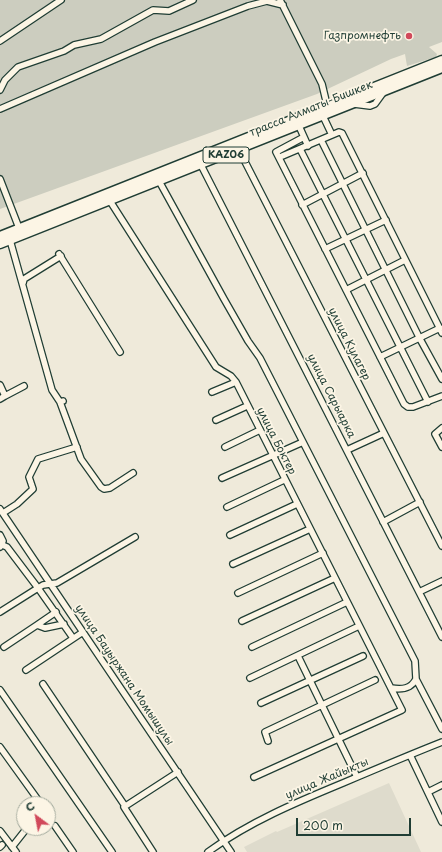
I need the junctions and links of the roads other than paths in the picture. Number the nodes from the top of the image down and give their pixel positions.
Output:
1 (61, 0) edge
2 (193, 0) edge
3 (282, 2) edge
4 (0, 40) edge
5 (442, 60) edge
6 (442, 68) edge
7 (0, 90) edge
8 (327, 106) junction
9 (0, 109) edge
10 (323, 116) junction
11 (299, 126) junction
12 (271, 127) junction
13 (332, 135) junction
14 (274, 136) junction
15 (304, 137) junction
16 (321, 140) junction
17 (308, 146) junction
18 (300, 149) junction
19 (239, 150) junction
20 (280, 157) junction
21 (201, 165) junction
22 (363, 173) junction
23 (0, 179) edge
24 (159, 181) junction
25 (343, 183) junction
26 (323, 194) junction
27 (110, 201) junction
28 (302, 205) junction
29 (76, 210) junction
30 (386, 220) junction
31 (19, 228) junction
32 (366, 229) junction
33 (0, 236) edge
34 (10, 240) junction
35 (345, 240) junction
36 (0, 244) edge
37 (325, 249) junction
38 (405, 260) junction
39 (386, 270) junction
40 (366, 280) junction
41 (23, 282) junction
42 (346, 290) junction
43 (441, 330) edge
44 (420, 338) junction
45 (401, 347) junction
46 (120, 352) dead end
47 (380, 357) junction
48 (442, 379) edge
49 (236, 382) junction
50 (0, 385) edge
51 (24, 386) dead end
52 (212, 392) dead end
53 (442, 396) edge
54 (3, 398) edge
55 (428, 402) junction
56 (247, 406) junction
57 (216, 420) dead end
58 (439, 429) edge
59 (260, 430) junction
60 (384, 433) junction
61 (303, 442) junction
62 (77, 447) junction
63 (225, 447) dead end
64 (442, 447) edge
65 (347, 450) junction
66 (273, 455) junction
67 (133, 473) dead end
68 (222, 478) dead end
69 (284, 480) junction
70 (420, 502) junction
71 (297, 504) junction
72 (227, 507) dead end
73 (1, 511) edge
74 (383, 522) junction
75 (310, 529) junction
76 (0, 535) edge
77 (230, 535) dead end
78 (135, 538) dead end
79 (1, 545) edge
80 (442, 546) edge
81 (323, 553) junction
82 (234, 564) dead end
83 (46, 577) junction
84 (335, 578) junction
85 (442, 581) edge
86 (50, 584) junction
87 (41, 586) junction
88 (419, 592) junction
89 (238, 593) dead end
90 (347, 602) junction
91 (0, 612) edge
92 (56, 612) junction
93 (242, 621) dead end
94 (64, 624) junction
95 (37, 625) junction
96 (359, 626) junction
97 (83, 632) junction
98 (442, 637) edge
99 (73, 638) junction
100 (4, 647) dead end
101 (252, 647) dead end
102 (298, 656) junction
103 (363, 656) dead end
104 (26, 670) dead end
105 (250, 678) dead end
106 (416, 679) junction
107 (310, 680) junction
108 (375, 680) dead end
109 (42, 684) dead end
110 (391, 688) junction
111 (0, 690) edge
112 (261, 703) dead end
113 (322, 706) junction
114 (442, 729) edge
115 (338, 738) junction
116 (268, 741) dead end
117 (442, 742) edge
118 (0, 746) edge
119 (410, 755) junction
120 (178, 772) junction
121 (254, 777) dead end
122 (357, 777) junction
123 (442, 785) edge
124 (428, 792) junction
125 (35, 796) edge
126 (125, 806) junction
127 (442, 822) edge
128 (56, 829) edge
129 (0, 831) edge
130 (22, 836) edge
131 (224, 840) junction
132 (14, 849) edge
133 (73, 852) edge
134 (112, 852) edge
135 (153, 852) edge
136 (208, 852) edge
137 (231, 852) edge

1 - 4 street
2 - 7 street
3 - 8 street
3 - 9 street
5 - 8 highway, трасса Алматы-Бишкек / KАZ06
6 - 10 highway, трасса Алматы-Бишкек / KАZ06
8 - 12 highway, трасса Алматы-Бишкек / KАZ06
10 - 11 highway, трасса Алматы-Бишкек / KАZ06
10 - 13 street
11 - 14 highway, трасса Алматы-Бишкек / KАZ06
11 - 15 street
12 - 14 highway
12 - 29 highway, трасса Алматы-Бишкек / KАZ06
13 - 16 street
13 - 22 street
14 - 19 highway, трасса Алматы-Бишкек / KАZ06
15 - 17 street
15 - 20 street
16 - 17 street
16 - 25 street
17 - 18 street
18 - 20 street
18 - 26 street
19 - 21 highway, трасса Алматы-Бишкек / KАZ06
19 - 60 street, улица Кулагер
20 - 28 street
21 - 24 highway, трасса Алматы-Бишкек / KАZ06
21 - 65 street, улица Сарыарка
22 - 25 street
22 - 30 street
23 - 31 street
24 - 27 highway, трасса Алматы-Бишкек / KАZ06
24 - 61 street
25 - 26 street
25 - 32 street
26 - 28 street
26 - 35 street
27 - 29 highway, трасса Алматы-Бишкек / KАZ06
27 - 49 street, улица Боктер
28 - 37 street
29 - 31 highway, трасса Алматы-Бишкек / KАZ06
29 - 34 highway, трасса Алматы-Бишкек / KАZ06
30 - 32 street
30 - 38 street
31 - 33 highway, KАZ06
32 - 35 street
32 - 39 street
34 - 36 highway, KАZ06
34 - 41 street
35 - 37 street
35 - 40 street
37 - 42 street
38 - 39 street
38 - 43 street
39 - 40 street
39 - 44 street
40 - 42 street
40 - 45 street
41 - 46 street
41 - 62 street
42 - 47 street
43 - 44 street
44 - 45 street
44 - 48 street
45 - 47 street
45 - 55 street
47 - 55 street
49 - 52 street
49 - 56 street, улица Боктер
50 - 54 street
51 - 54 street
53 - 55 street
56 - 57 street
56 - 59 street, улица Боктер
58 - 64 street
59 - 63 street
59 - 66 street, улица Боктер
60 - 65 street
60 - 70 street, улица Кулагер
61 - 66 street
61 - 106 street
62 - 67 street
62 - 73 street
65 - 74 street, улица Сарыарка
66 - 68 street
66 - 69 street, улица Боктер
69 - 71 street, улица Боктер
69 - 72 street
70 - 74 street
70 - 80 street, улица Кулагер
71 - 75 street, улица Боктер
71 - 77 street
73 - 83 street, улица Бауыржана Момышулы
74 - 88 street, улица Сарыарка
75 - 81 street, улица Боктер
75 - 82 street
76 - 79 street
78 - 86 street
79 - 87 street
81 - 84 street, улица Боктер
81 - 89 street
83 - 86 street, улица Бауыржана Момышулы
83 - 87 street
84 - 90 street, улица Боктер
84 - 93 street
85 - 88 street
86 - 87 street
86 - 97 street, улица Бауыржана Момышулы
87 - 91 street
87 - 92 street
88 - 98 street, улица Сарыарка
90 - 96 street, улица Боктер
90 - 101 street
92 - 94 street
92 - 95 street
94 - 95 street
94 - 99 street
95 - 100 street
96 - 102 street
96 - 110 street, улица Боктер
97 - 99 street
97 - 120 street, улица Бауыржана Момышулы
99 - 104 street
102 - 105 street
102 - 107 street
103 - 107 street
106 - 110 street
106 - 114 street
107 - 112 street
107 - 113 street
108 - 113 street
109 - 126 street
110 - 115 street, улица Боктер
111 - 134 street
113 - 115 street
113 - 116 street
115 - 121 street
115 - 122 street
117 - 119 street, улица Жайыкты
118 - 125 street
119 - 122 street, улица Жайыкты
119 - 124 street
120 - 126 street
120 - 131 street, улица Бауыржана Момышулы
122 - 131 street, улица Жайыкты
123 - 124 street
124 - 127 street
126 - 135 street
128 - 133 street
129 - 132 street
130 - 132 street
131 - 136 street, улица Жайыкты
131 - 137 street, улица Бауыржана Момышулы

